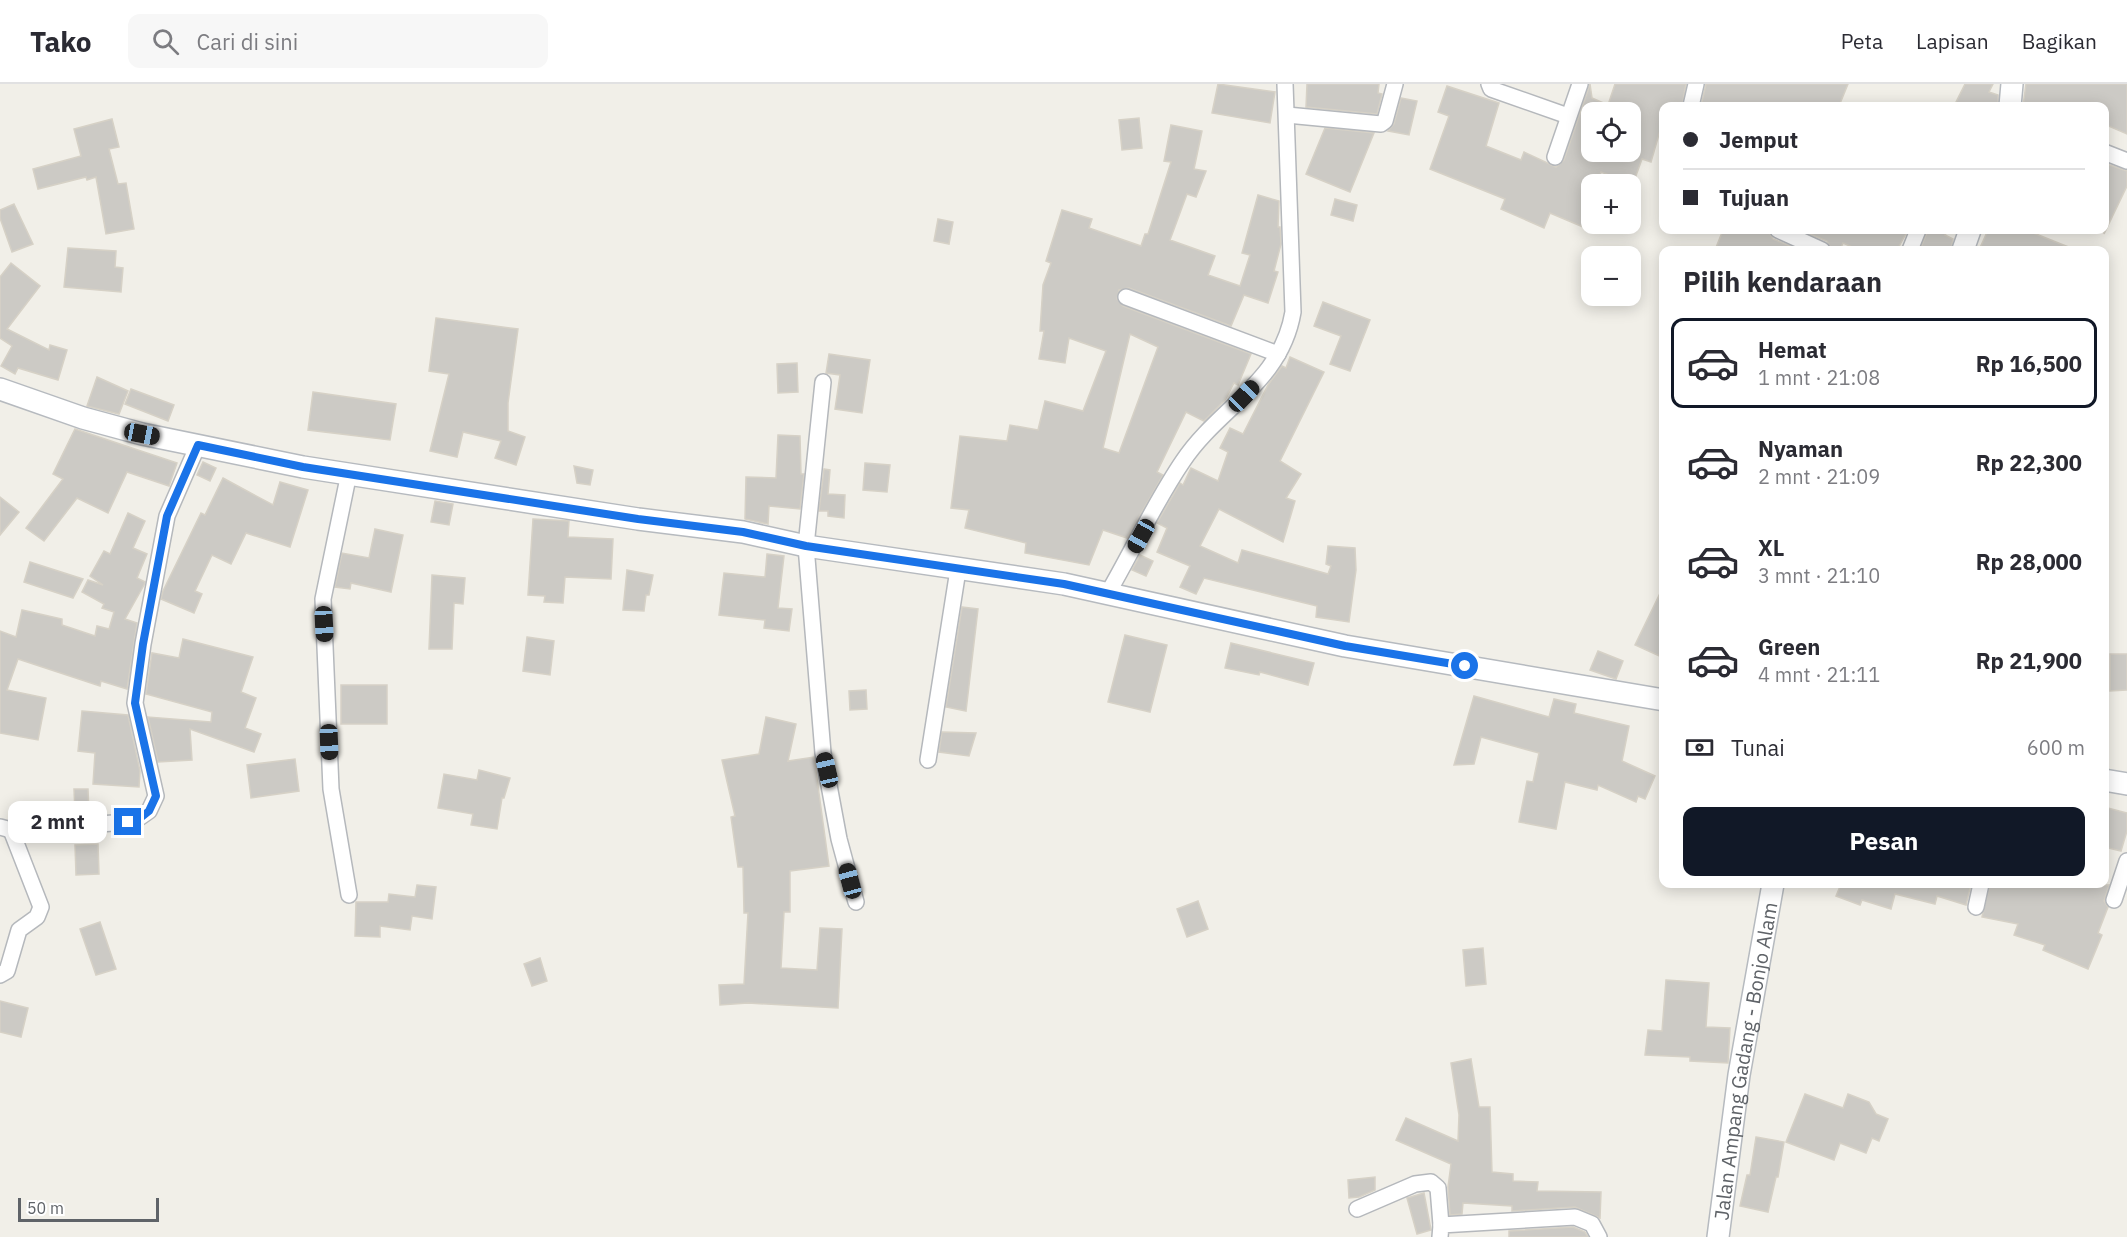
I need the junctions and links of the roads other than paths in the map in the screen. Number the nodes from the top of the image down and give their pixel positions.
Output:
1 (1284, 84) edge
2 (1395, 84) edge
3 (1489, 84) edge
4 (1580, 84) edge
5 (1696, 84) edge
6 (1692, 102) edge
7 (1287, 116) junction
8 (1568, 116) junction
9 (2109, 154) edge
10 (1555, 157) dead end
11 (2127, 161) edge
12 (1787, 234) edge
13 (1813, 246) edge
14 (1126, 297) dead end
15 (1278, 354) junction
16 (823, 382) dead end
17 (0, 389) edge
18 (198, 445) junction
19 (349, 473) junction
20 (806, 546) junction
21 (958, 570) junction
22 (1108, 593) junction
23 (1659, 699) edge
24 (928, 759) dead end
25 (2109, 781) edge
26 (2127, 784) edge
27 (6, 829) edge
28 (2127, 861) edge
29 (1772, 888) edge
30 (1980, 888) edge
31 (350, 895) dead end
32 (2114, 900) dead end
33 (856, 902) dead end
34 (1976, 907) dead end
35 (0, 975) edge
36 (1357, 1209) dead end
37 (1441, 1231) edge
38 (1599, 1237) edge
39 (1718, 1237) edge

1 - 7 street
2 - 7 street
3 - 8 street
4 - 8 street
5 - 6 street
7 - 15 street
8 - 10 street
9 - 11 street
12 - 13 street
14 - 15 street
15 - 22 street
16 - 20 street
17 - 18 street
18 - 19 street
18 - 27 street
19 - 20 street
19 - 31 street
20 - 21 street
20 - 33 street
21 - 22 street
21 - 24 street
22 - 23 street
25 - 26 street
27 - 35 street
28 - 32 street
29 - 39 street, Jalan Ampang Gadang - Bonjo Alam
30 - 34 street
36 - 37 street
37 - 38 street

